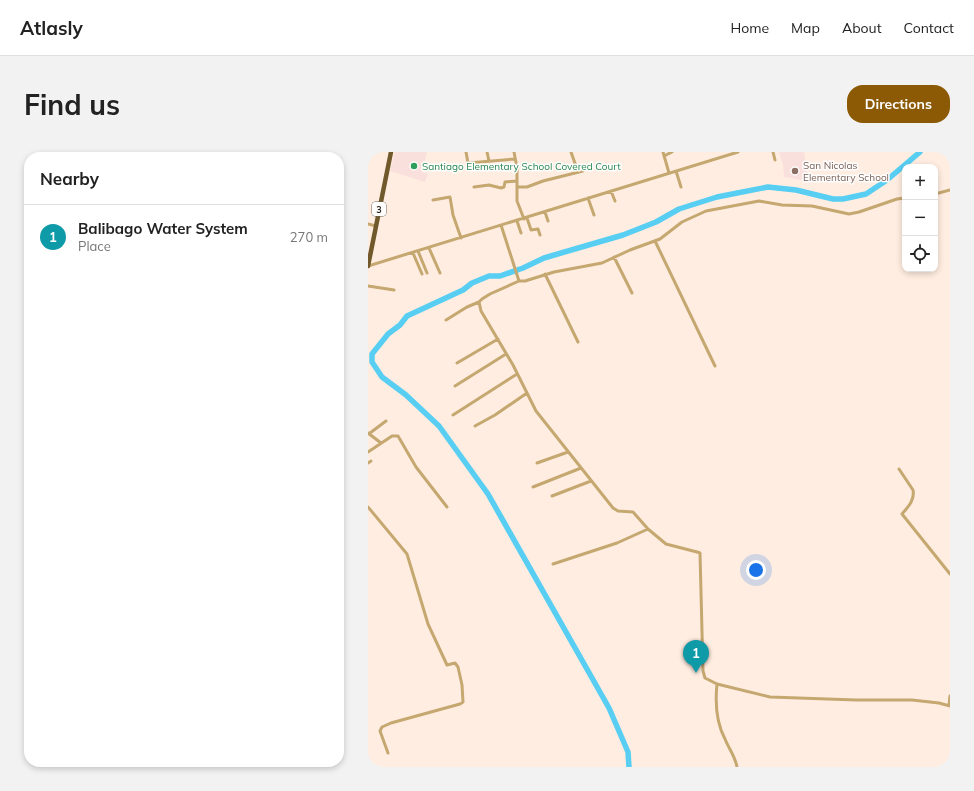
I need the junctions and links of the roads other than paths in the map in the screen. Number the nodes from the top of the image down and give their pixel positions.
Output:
1 (391, 152) edge
2 (466, 152) edge
3 (487, 152) edge
4 (514, 152) edge
5 (571, 152) edge
6 (662, 152) edge
7 (672, 152) edge
8 (738, 152) edge
9 (773, 152) edge
10 (664, 156) junction
11 (515, 159) junction
12 (775, 160) dead end
13 (489, 161) junction
14 (583, 171) dead end
15 (676, 171) junction
16 (578, 172) junction
17 (669, 173) junction
18 (517, 180) junction
19 (474, 187) dead end
20 (517, 187) junction
21 (681, 188) dead end
22 (950, 190) edge
23 (611, 191) junction
24 (938, 193) edge
25 (588, 198) junction
26 (902, 198) edge
27 (433, 200) dead end
28 (615, 201) dead end
29 (544, 212) junction
30 (594, 215) dead end
31 (526, 218) junction
32 (517, 221) junction
33 (548, 221) dead end
34 (368, 224) edge
35 (502, 225) junction
36 (376, 226) junction
37 (521, 233) dead end
38 (540, 235) dead end
39 (461, 238) junction
40 (655, 241) junction
41 (429, 248) junction
42 (418, 251) junction
43 (413, 252) junction
44 (614, 257) junction
45 (368, 266) edge
46 (427, 273) dead end
47 (440, 273) dead end
48 (422, 274) dead end
49 (545, 274) junction
50 (519, 281) junction
51 (368, 286) edge
52 (394, 290) dead end
53 (632, 293) dead end
54 (479, 302) junction
55 (446, 320) dead end
56 (498, 339) junction
57 (578, 342) dead end
58 (506, 354) junction
59 (458, 363) dead end
60 (715, 366) dead end
61 (517, 374) junction
62 (455, 386) dead end
63 (527, 393) junction
64 (453, 415) dead end
65 (386, 421) dead end
66 (475, 426) dead end
67 (369, 433) edge
68 (381, 443) junction
69 (368, 452) edge
70 (568, 452) junction
71 (537, 463) dead end
72 (581, 468) junction
73 (898, 469) dead end
74 (591, 480) junction
75 (533, 487) dead end
76 (552, 496) dead end
77 (368, 507) edge
78 (447, 507) dead end
79 (648, 529) junction
80 (553, 564) dead end
81 (950, 574) edge
82 (717, 684) junction
83 (950, 696) edge
84 (950, 706) edge
85 (388, 754) dead end
86 (737, 767) edge

1 - 36 highway, 3
2 - 13 street
3 - 13 street
4 - 11 street
5 - 16 street
6 - 10 street
7 - 10 street
8 - 15 street
9 - 12 street
10 - 17 street
11 - 13 street
11 - 18 street
14 - 16 street
15 - 17 street
15 - 21 street
16 - 20 street
17 - 23 street
18 - 19 street
18 - 20 street
20 - 31 street
22 - 24 street
23 - 25 street
23 - 28 street
25 - 29 street
25 - 30 street
26 - 40 street
27 - 39 street
29 - 31 street
29 - 33 street
31 - 32 street
31 - 38 street
32 - 35 street
32 - 37 street
34 - 36 street
35 - 39 street
35 - 50 street
36 - 45 highway, 3
39 - 41 street
40 - 44 street
40 - 60 street
41 - 42 street
41 - 47 street
42 - 43 street
42 - 46 street
43 - 45 street
43 - 48 street
44 - 49 street
44 - 53 street
49 - 50 street
49 - 57 street
50 - 54 street
51 - 52 street
54 - 55 street
54 - 56 street
56 - 58 street
56 - 59 street
58 - 61 street
58 - 62 street
61 - 63 street
61 - 64 street
63 - 66 street
63 - 70 street
65 - 67 street
67 - 68 street
68 - 69 street
68 - 78 street
70 - 71 street
70 - 72 street
72 - 74 street
72 - 75 street
73 - 81 street
74 - 76 street
74 - 79 street
77 - 85 street
79 - 80 street
79 - 82 street
82 - 84 street
82 - 86 street
83 - 84 street

